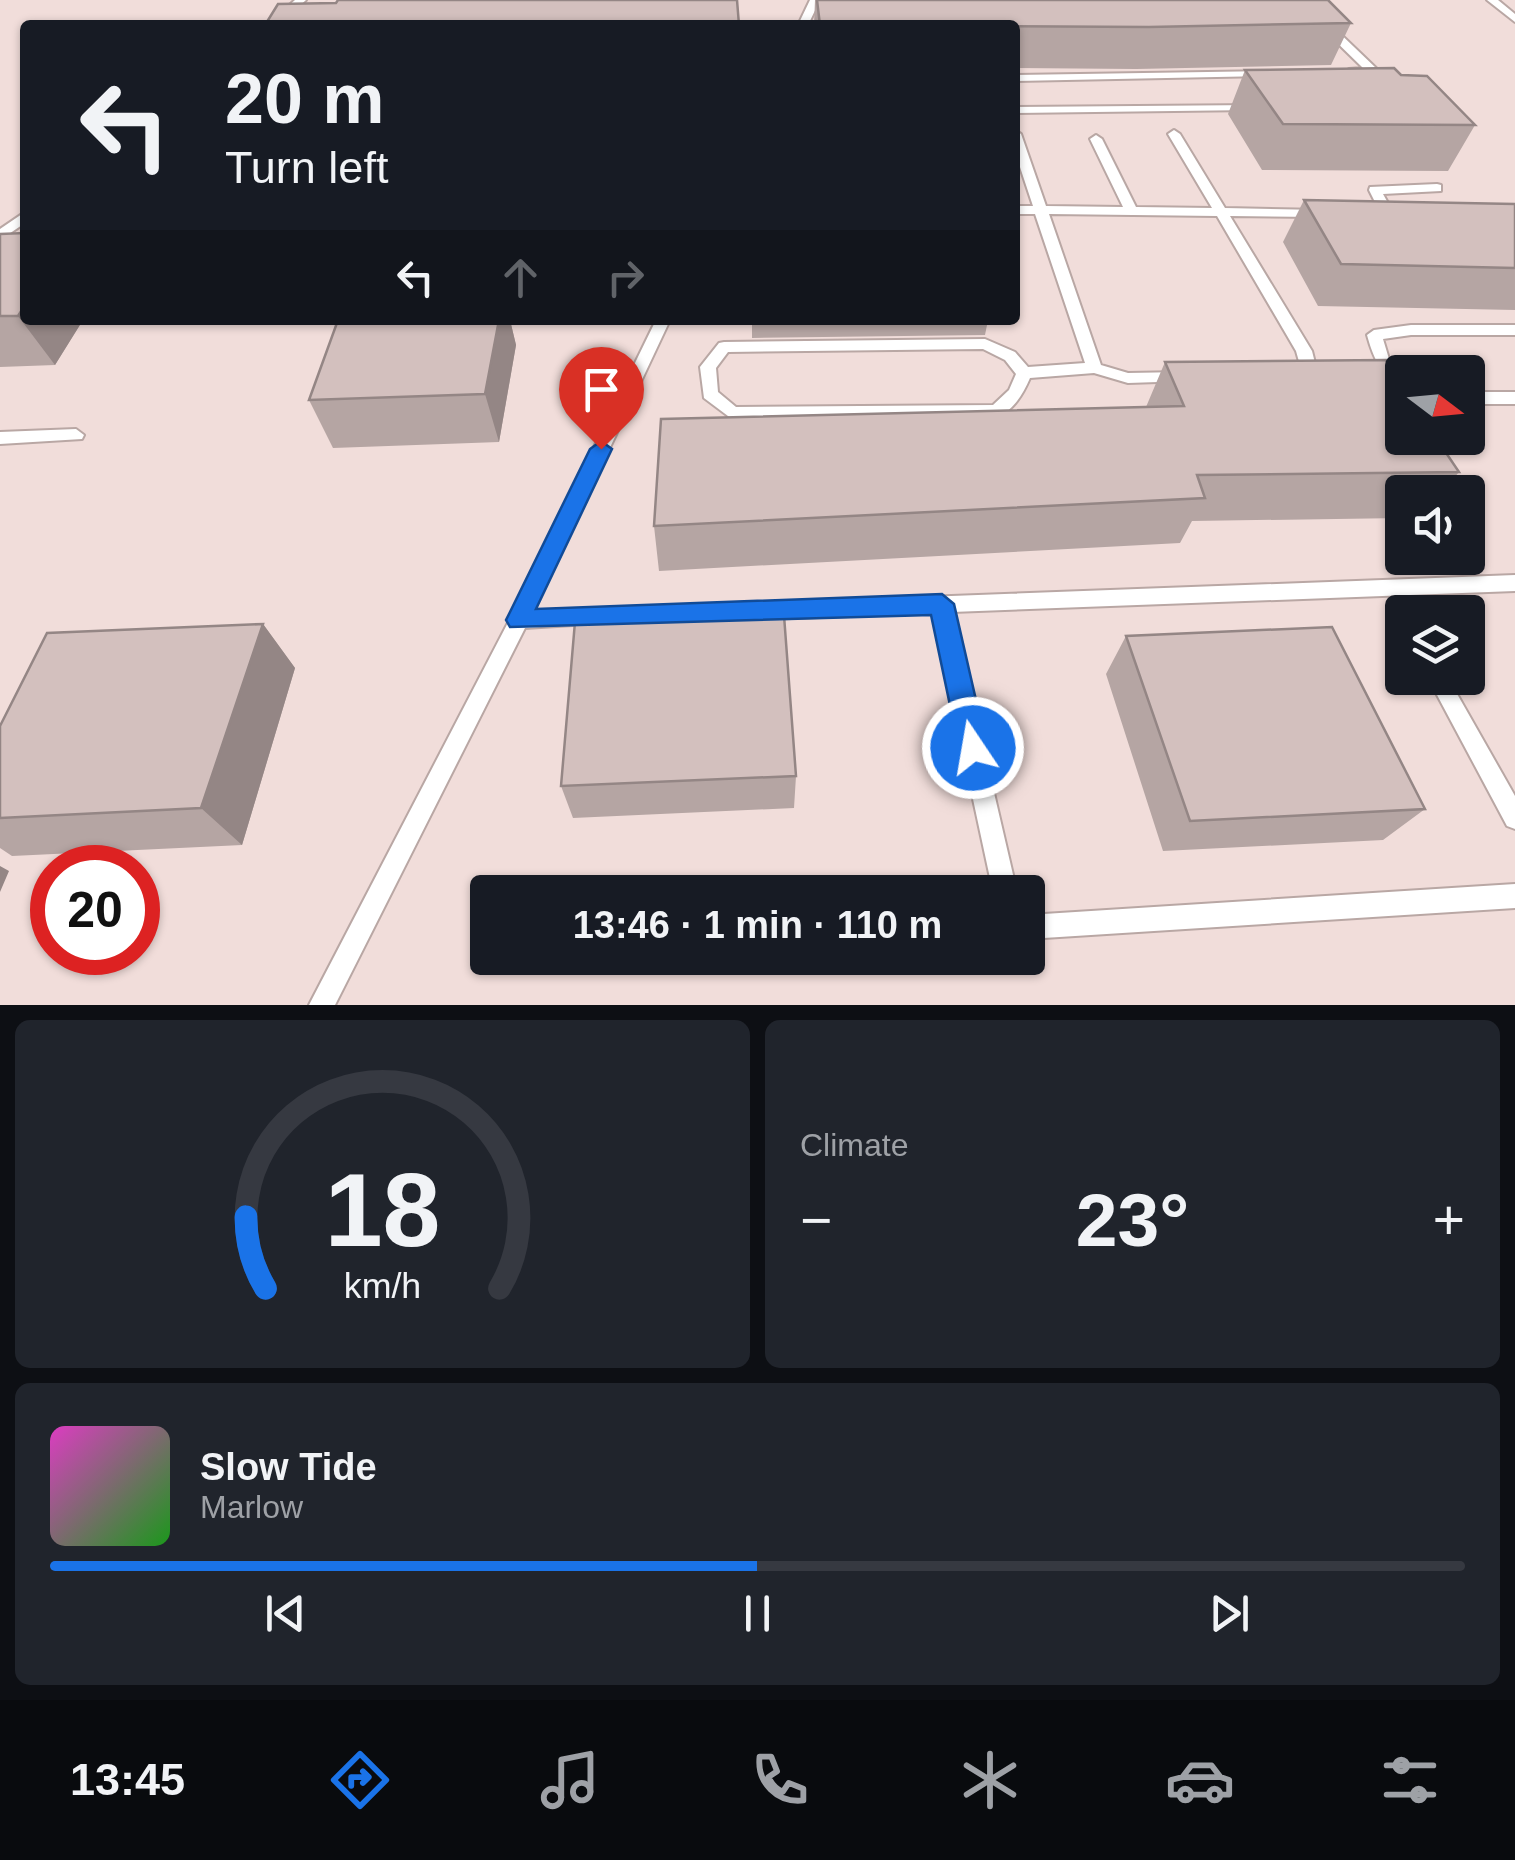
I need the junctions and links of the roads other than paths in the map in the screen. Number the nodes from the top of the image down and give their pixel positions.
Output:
1 (301, 0) edge
2 (816, 0) edge
3 (1492, 0) edge
4 (828, 14) edge
5 (806, 19) edge
6 (1310, 19) edge
7 (1515, 19) edge
8 (278, 20) edge
9 (1273, 72) edge
10 (1333, 72) edge
11 (1020, 78) edge
12 (1273, 107) edge
13 (1020, 110) edge
14 (1174, 134) dead end
15 (1096, 139) dead end
16 (1020, 148) edge
17 (1437, 188) dead end
18 (1130, 208) junction
19 (1020, 210) edge
20 (1042, 210) junction
21 (1216, 210) junction
22 (1341, 213) edge
23 (1359, 213) edge
24 (20, 220) edge
25 (0, 236) edge
26 (662, 325) edge
27 (1515, 330) edge
28 (1385, 365) edge
29 (1094, 368) junction
30 (1024, 374) junction
31 (1274, 376) edge
32 (1201, 377) edge
33 (1485, 398) edge
34 (1515, 398) edge
35 (76, 435) dead end
36 (0, 438) edge
37 (1515, 582) edge
38 (942, 604) junction
39 (749, 611) edge
40 (615, 616) edge
41 (518, 620) junction
42 (1447, 695) edge
43 (1515, 818) edge
44 (1001, 875) edge
45 (1515, 896) edge
46 (1045, 926) edge
47 (322, 1005) edge

1 - 8 lane
2 - 5 lane
3 - 7 lane
4 - 5 lane
6 - 10 lane
9 - 11 lane
12 - 13 lane
14 - 21 lane
15 - 18 lane
16 - 20 lane
17 - 23 lane
18 - 20 lane
18 - 21 lane
19 - 20 lane
20 - 29 lane
21 - 22 lane
21 - 31 lane
24 - 25 lane
26 - 41 lane
27 - 28 lane
29 - 30 lane
29 - 32 lane
30 - 30 lane
33 - 34 lane
35 - 36 lane
37 - 38 lane
38 - 39 lane
38 - 44 lane
40 - 41 lane
41 - 47 lane
42 - 43 lane
45 - 46 lane

